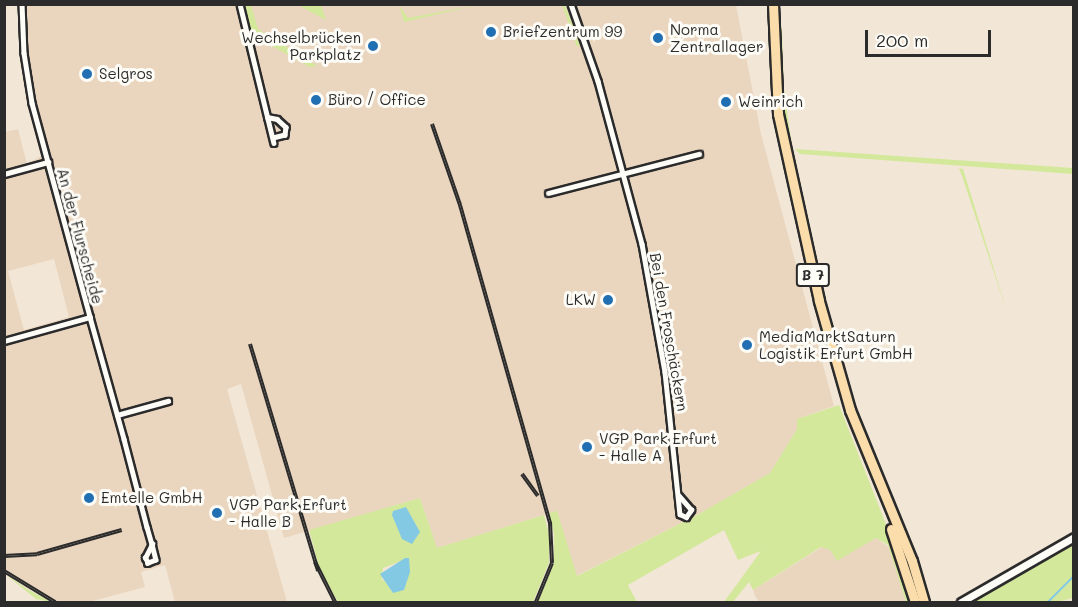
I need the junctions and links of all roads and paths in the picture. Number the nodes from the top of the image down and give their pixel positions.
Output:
1 (22, 4) edge
2 (240, 4) edge
3 (571, 4) edge
4 (767, 4) edge
5 (773, 4) edge
6 (267, 117) junction
7 (699, 154) dead end
8 (48, 162) junction
9 (4, 174) edge
10 (624, 174) junction
11 (548, 193) dead end
12 (90, 317) junction
13 (4, 341) edge
14 (168, 401) dead end
15 (117, 415) junction
16 (679, 496) dead end
17 (896, 533) junction
18 (1074, 537) edge
19 (152, 544) dead end
20 (915, 603) edge
21 (924, 603) edge
22 (961, 603) edge

1 - 8 street, An der Flurscheide
2 - 6 street
3 - 10 street, Bei den Froschäckern
4 - 17 highway, B 7
5 - 17 highway, B 7
6 - 6 street
7 - 10 street
8 - 9 street, An der Flurscheide
8 - 12 street, An der Flurscheide
10 - 11 street
10 - 16 street, Bei den Froschäckern
12 - 13 street, An der Flurscheide
12 - 15 street, An der Flurscheide
14 - 15 street
15 - 19 street, An der Flurscheide
17 - 20 highway, B 7
17 - 21 highway, B 7
18 - 22 street

